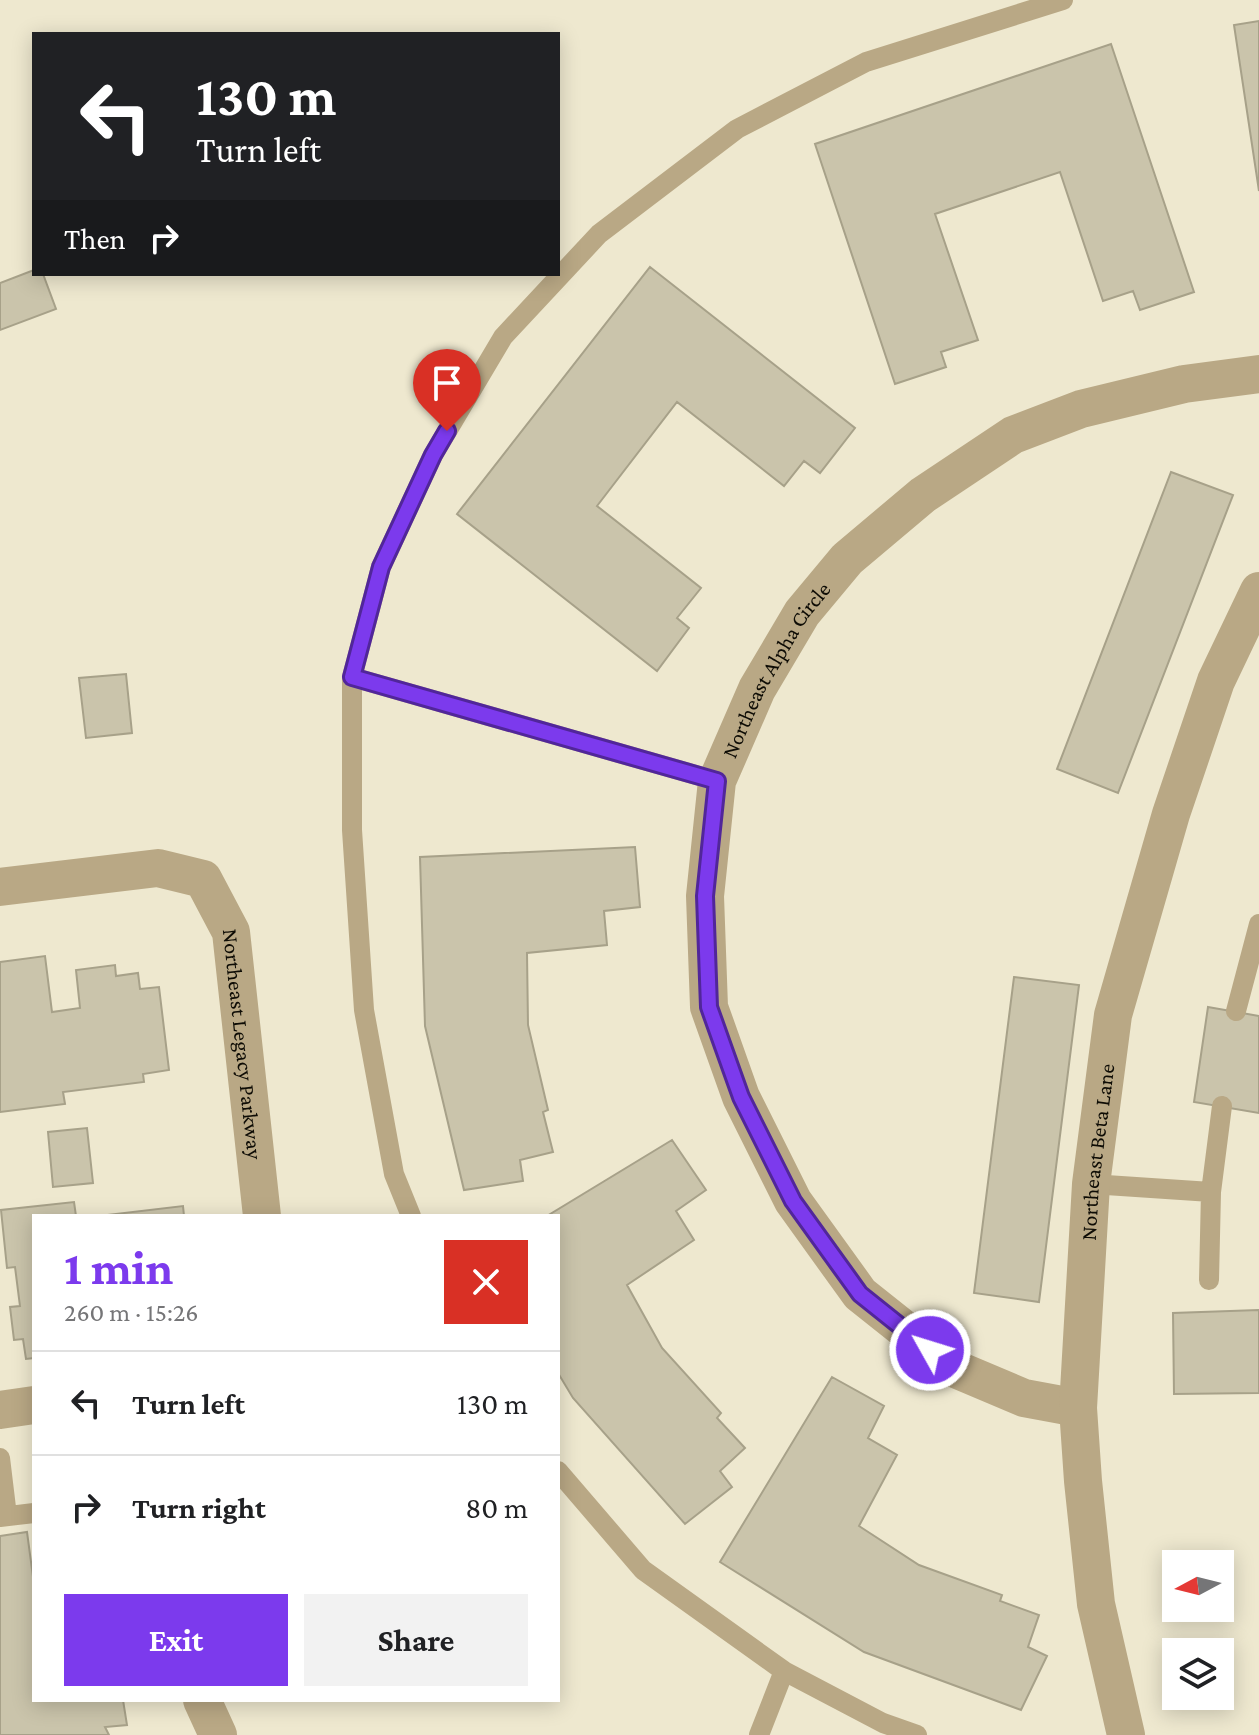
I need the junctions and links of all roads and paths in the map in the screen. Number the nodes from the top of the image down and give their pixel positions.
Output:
1 (1063, 0) edge
2 (560, 276) edge
3 (560, 276) edge
4 (1259, 374) edge
5 (1259, 591) edge
6 (352, 677) junction
7 (717, 781) junction
8 (0, 887) edge
9 (1259, 924) edge
10 (1236, 1011) dead end
11 (1222, 1106) dead end
12 (1091, 1184) junction
13 (1211, 1192) junction
14 (262, 1214) edge
15 (410, 1214) edge
16 (1209, 1280) dead end
17 (32, 1405) edge
18 (1078, 1408) junction
19 (0, 1410) edge
20 (0, 1458) edge
21 (560, 1473) edge
22 (32, 1513) edge
23 (3, 1516) edge
24 (784, 1671) junction
25 (203, 1702) edge
26 (218, 1735) edge
27 (759, 1735) edge
28 (917, 1735) edge
29 (1126, 1735) edge

1 - 2 lane
3 - 6 lane
4 - 7 street, Northeast Alpha Circle
5 - 12 street, Northeast Beta Lane
6 - 7 lane
6 - 15 lane
7 - 18 street, Northeast Alpha Circle
8 - 14 street, Northeast Legacy Parkway
9 - 10 lane
11 - 13 lane
12 - 13 lane
12 - 18 street, Northeast Beta Lane
13 - 16 lane
17 - 19 street
18 - 29 street, Northeast Beta Lane
20 - 23 lane
21 - 24 lane
22 - 23 lane
24 - 27 lane
24 - 28 lane
25 - 26 street

